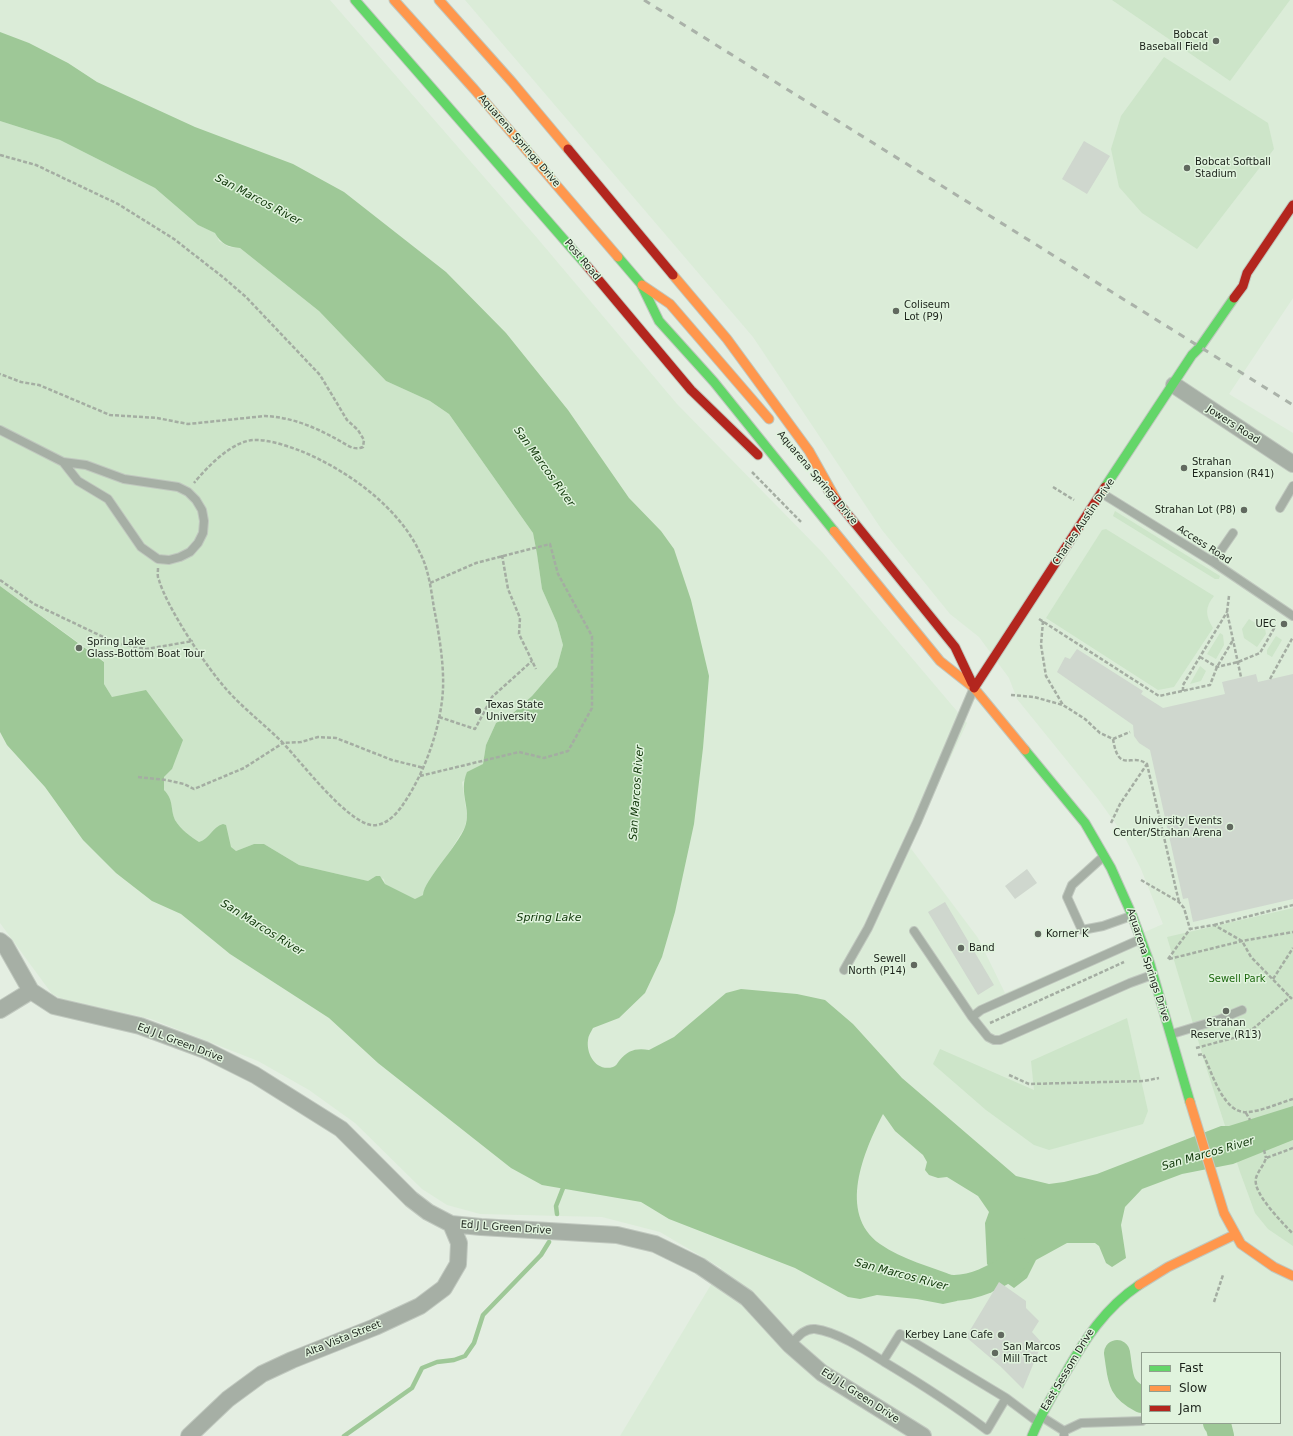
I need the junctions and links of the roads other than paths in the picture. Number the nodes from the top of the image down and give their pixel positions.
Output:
1 (355, 0) edge
2 (394, 0) edge
3 (439, 0) edge
4 (379, 16) dead end
5 (385, 34) junction
6 (1293, 205) edge
7 (1247, 273) junction
8 (641, 284) junction
9 (1192, 355) junction
10 (1174, 385) junction
11 (776, 428) dead end
12 (0, 430) edge
13 (801, 458) dead end
14 (63, 462) junction
15 (1293, 464) edge
16 (1293, 486) edge
17 (1103, 493) junction
18 (837, 501) junction
19 (1280, 508) dead end
20 (818, 512) junction
21 (1232, 533) dead end
22 (1213, 562) junction
23 (1293, 616) edge
24 (974, 688) junction
25 (1105, 856) junction
26 (1133, 915) junction
27 (914, 931) dead end
28 (1142, 939) junction
29 (0, 941) edge
30 (844, 970) dead end
31 (1153, 975) junction
32 (31, 991) junction
33 (0, 1010) edge
34 (1242, 1010) dead end
35 (972, 1018) junction
36 (1171, 1034) junction
37 (451, 1224) junction
38 (1234, 1235) junction
39 (1293, 1276) edge
40 (790, 1345) junction
41 (883, 1361) junction
42 (1006, 1398) junction
43 (1039, 1419) junction
44 (1141, 1421) edge
45 (1064, 1433) edge
46 (190, 1436) edge
47 (923, 1436) edge
48 (1032, 1436) edge

1 - 5 street, Post Road
2 - 8 street, Aquarena Springs Drive
3 - 18 street
4 - 5 street
5 - 20 street, Post Road
6 - 7 street, Charles Austin Drive
7 - 9 street, Charles Austin Drive
7 - 9 street, Charles Austin Drive
8 - 11 street, Aquarena Springs Drive
8 - 20 street, Aquarena Springs Drive
9 - 10 street, Charles Austin Drive
10 - 15 street, Jowers Road
10 - 17 street, Charles Austin Drive
12 - 14 lane
13 - 18 street, Aquarena Springs Drive
14 - 14 lane
16 - 19 lane
17 - 22 lane, Access Road
17 - 24 street, Charles Austin Drive
18 - 24 street, Aquarena Springs Drive
20 - 24 street, Aquarena Springs Drive
21 - 22 lane
22 - 23 lane, Access Road
24 - 25 street, Aquarena Springs Drive
24 - 30 lane
25 - 26 street, Aquarena Springs Drive
25 - 26 lane
26 - 28 street, Aquarena Springs Drive
27 - 35 lane
28 - 31 street, Aquarena Springs Drive
28 - 35 lane
29 - 32 street, Ed J L Green Drive
31 - 35 lane
31 - 36 street, Aquarena Springs Drive
32 - 33 street
32 - 37 street, Ed J L Green Drive
34 - 36 lane
36 - 38 street, Aquarena Springs Drive
37 - 40 street, Ed J L Green Drive
37 - 46 street, Alta Vista Street
38 - 39 street, Aquarena Springs Drive
38 - 43 street, East Sessom Drive
40 - 41 lane
40 - 47 street, Ed J L Green Drive
41 - 42 lane
41 - 42 lane
42 - 43 lane
43 - 45 lane
43 - 48 street, East Sessom Drive
44 - 45 lane

